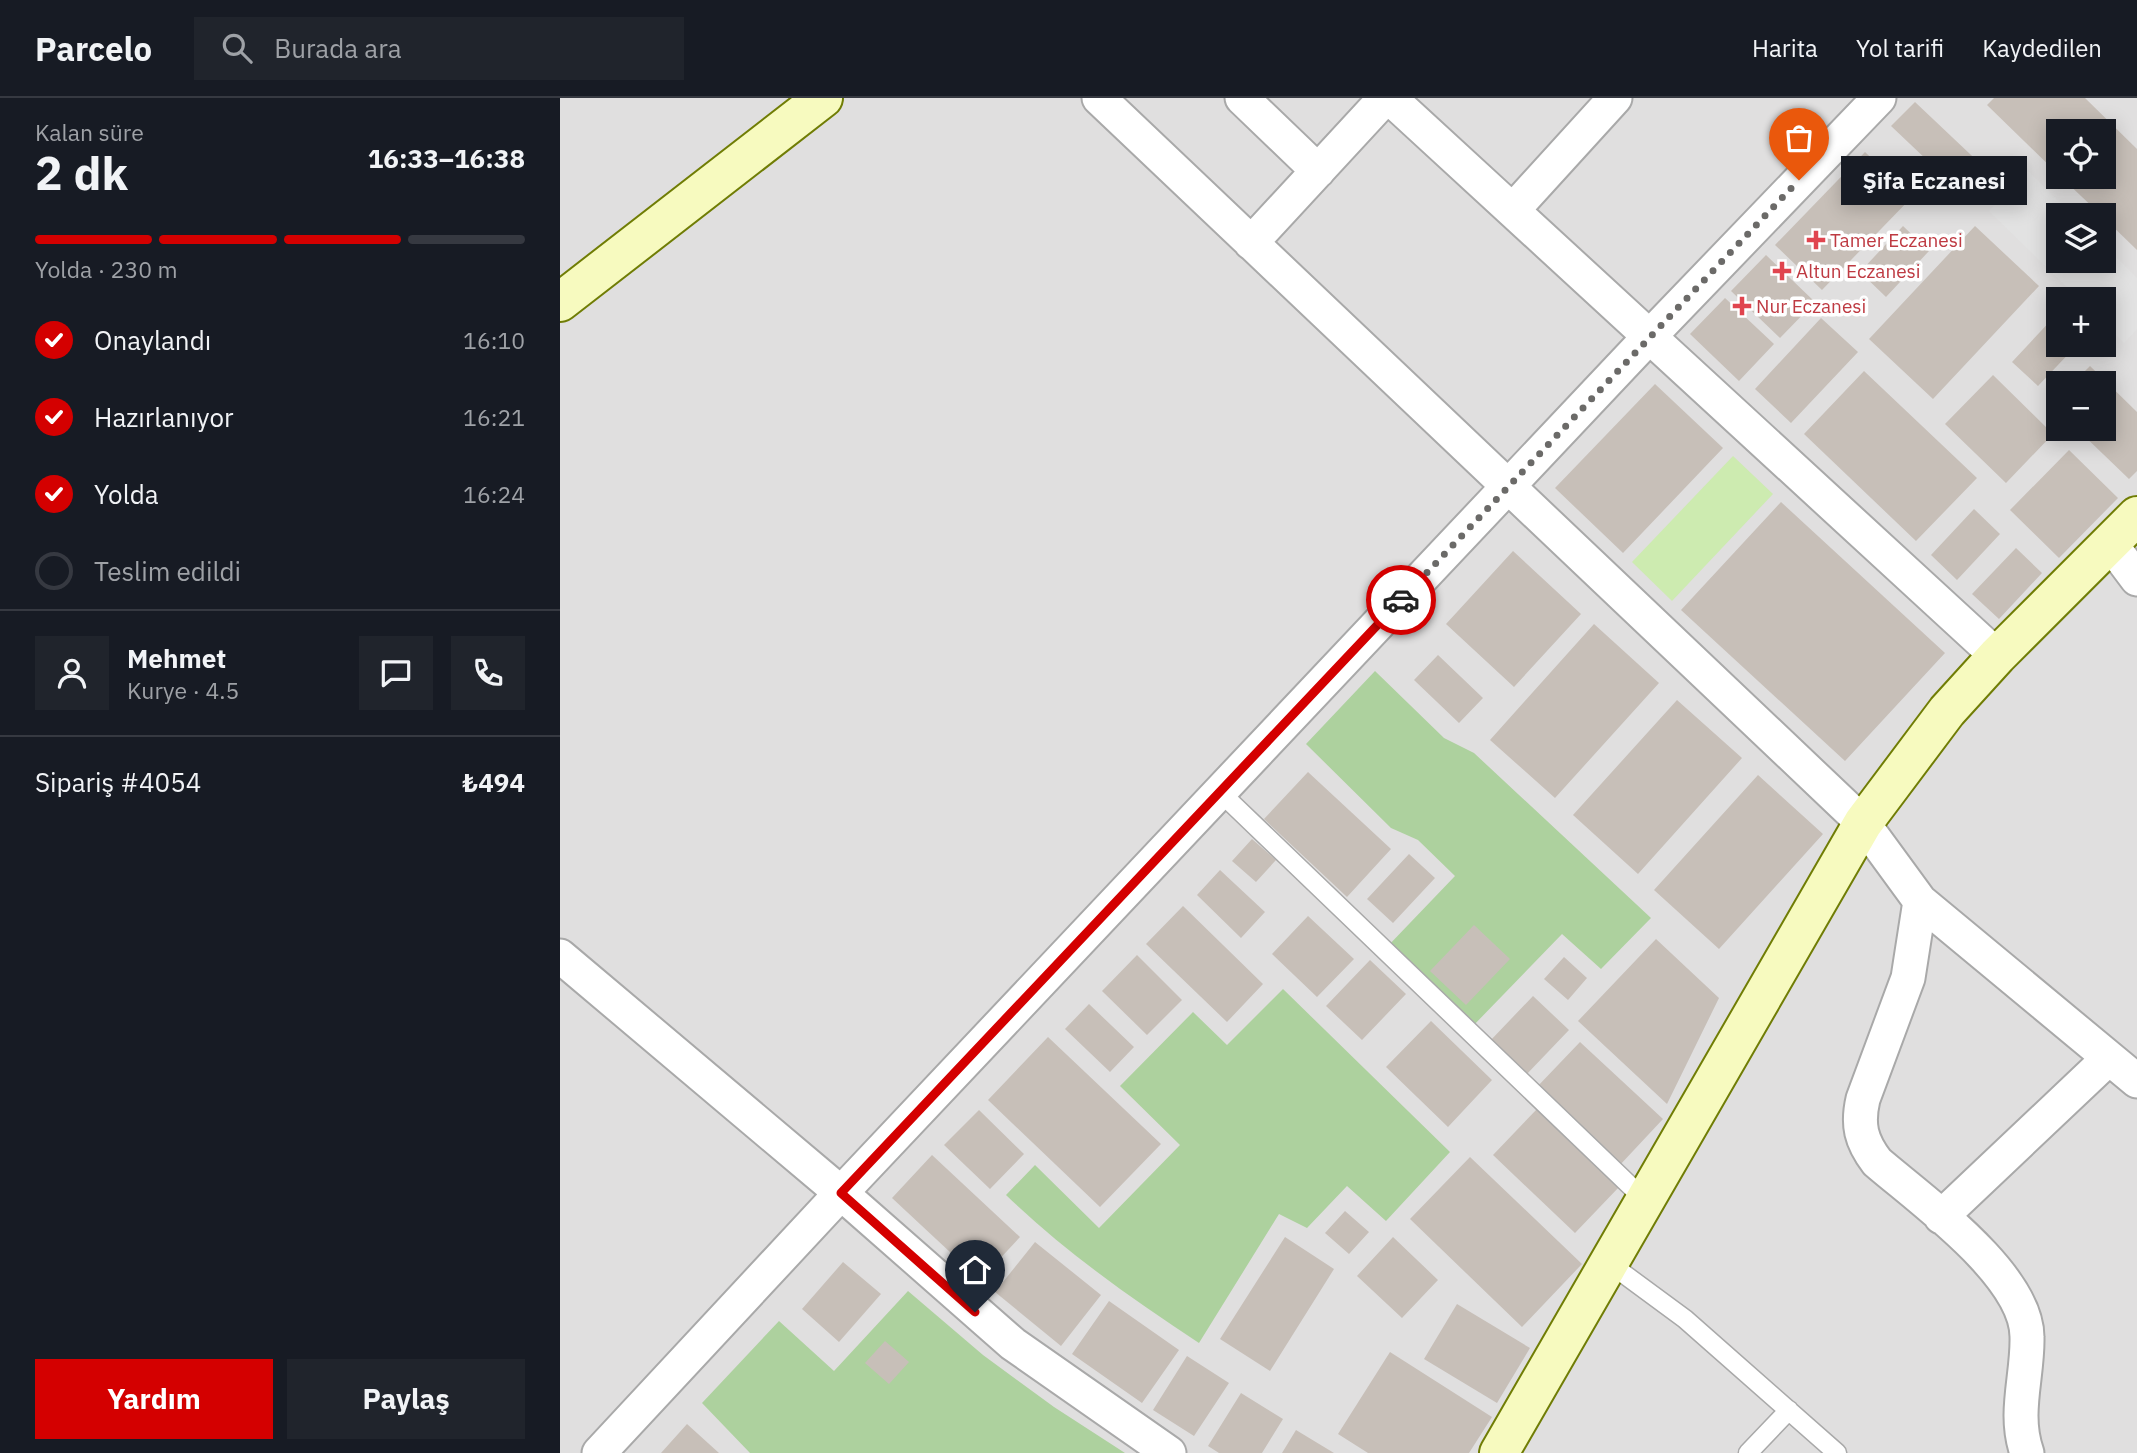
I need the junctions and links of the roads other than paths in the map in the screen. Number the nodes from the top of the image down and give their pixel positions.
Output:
1 (823, 98) edge
2 (1099, 98) edge
3 (1242, 98) edge
4 (1385, 98) edge
5 (1390, 98) edge
6 (1615, 98) edge
7 (1874, 100) edge
8 (1318, 171) junction
9 (1513, 210) junction
10 (1251, 243) junction
11 (560, 302) edge
12 (1650, 336) junction
13 (1507, 487) junction
14 (2137, 516) edge
15 (2110, 543) junction
16 (2137, 579) edge
17 (1997, 656) junction
18 (1220, 792) junction
19 (1863, 823) junction
20 (1920, 901) junction
21 (560, 956) edge
22 (2109, 1058) junction
23 (2137, 1081) edge
24 (841, 1193) junction
25 (1645, 1200) junction
26 (1941, 1217) junction
27 (1609, 1264) junction
28 (1788, 1410) junction
29 (599, 1453) edge
30 (1169, 1453) edge
31 (1499, 1453) edge
32 (1748, 1453) edge
33 (1837, 1453) edge
34 (2027, 1453) edge

1 - 11 main road
2 - 10 street
3 - 8 street
4 - 8 street
5 - 9 street
6 - 9 street
7 - 12 street
8 - 10 street
9 - 12 street
10 - 13 street
12 - 13 street
12 - 17 street
13 - 18 street
13 - 19 street
14 - 15 main road
15 - 16 street
15 - 17 main road
17 - 19 main road
18 - 24 street
18 - 25 lane
19 - 20 street
19 - 25 main road
20 - 22 street
20 - 26 street
21 - 24 street
22 - 23 street
22 - 26 street
24 - 29 street
24 - 30 street
25 - 27 main road
26 - 34 street
27 - 28 lane
27 - 31 main road
28 - 32 lane
28 - 33 lane

